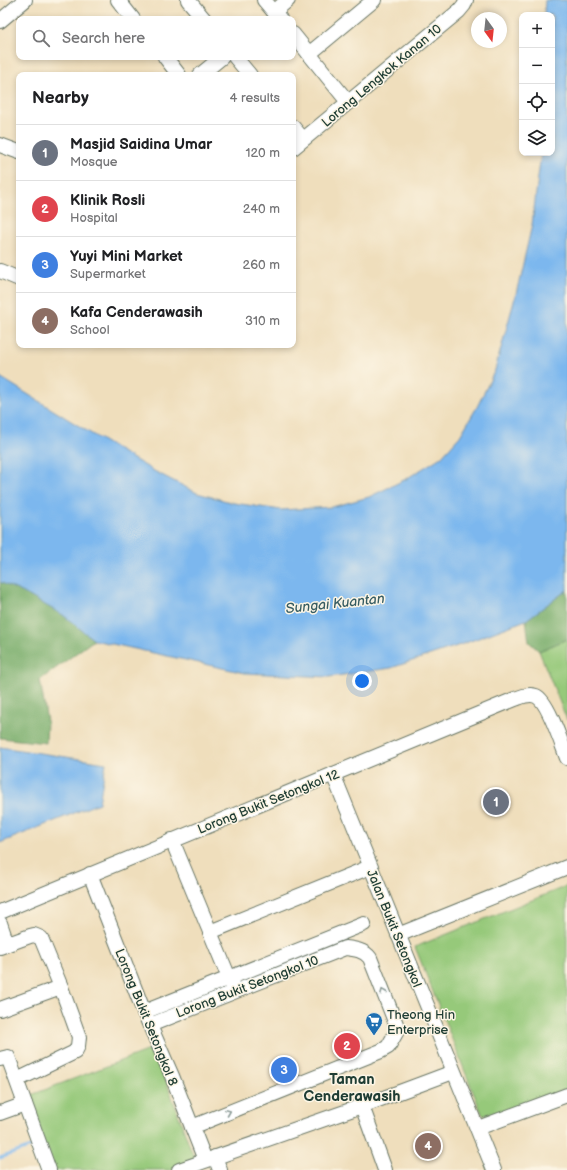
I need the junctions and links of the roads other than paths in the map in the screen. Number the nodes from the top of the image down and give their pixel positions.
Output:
1 (25, 0) edge
2 (118, 0) edge
3 (264, 0) edge
4 (288, 0) edge
5 (374, 0) edge
6 (466, 0) edge
7 (195, 2) edge
8 (277, 15) edge
9 (131, 16) edge
10 (202, 16) edge
11 (0, 21) edge
12 (296, 38) edge
13 (309, 54) junction
14 (166, 60) edge
15 (218, 60) edge
16 (238, 60) edge
17 (176, 72) edge
18 (204, 72) edge
19 (248, 72) edge
20 (348, 102) junction
21 (298, 143) edge
22 (0, 145) edge
23 (16, 151) edge
24 (0, 271) edge
25 (16, 277) edge
26 (567, 758) edge
27 (333, 774) junction
28 (172, 840) junction
29 (370, 867) junction
30 (567, 867) edge
31 (90, 874) junction
32 (0, 912) edge
33 (0, 923) edge
34 (364, 924) dead end
35 (210, 932) junction
36 (398, 935) junction
37 (4, 946) edge
38 (229, 978) junction
39 (61, 987) junction
40 (235, 991) junction
41 (0, 1009) edge
42 (144, 1012) junction
43 (150, 1025) junction
44 (0, 1059) edge
45 (453, 1072) junction
46 (17, 1080) junction
47 (567, 1095) edge
48 (25, 1104) junction
49 (362, 1106) junction
50 (0, 1113) edge
51 (192, 1127) junction
52 (478, 1128) junction
53 (213, 1162) edge
54 (49, 1170) edge
55 (179, 1170) edge
56 (385, 1170) edge
57 (494, 1170) edge

1 - 11 street
2 - 9 street
3 - 8 street
4 - 8 street
5 - 13 street
6 - 20 street, Lorong Lengkok Kanan 10
7 - 10 street
12 - 13 street, Lorong Lengkok Kanan 10
13 - 20 street, Lorong Lengkok Kanan 10
14 - 17 street
15 - 18 street
16 - 19 street
20 - 21 street, Lorong Lengkok Kanan 10
22 - 23 street
24 - 25 street
26 - 27 street, Lorong Bukit Setongkol 12
27 - 28 street, Lorong Bukit Setongkol 12
27 - 29 street, Jalan Bukit Setongkol
28 - 31 street, Lorong Bukit Setongkol 12
28 - 35 street
29 - 35 street
29 - 36 street, Jalan Bukit Setongkol
30 - 36 street
31 - 32 street, Lorong Bukit Setongkol 12
31 - 42 street, Lorong Bukit Setongkol 8
33 - 37 street
34 - 38 street
35 - 38 street
36 - 45 street, Jalan Bukit Setongkol
37 - 39 street
38 - 40 street
38 - 42 street
39 - 41 street
39 - 46 street
40 - 43 street, Lorong Bukit Setongkol 10
51 -> 40 street, Lorong Bukit Setongkol 10
42 - 43 street, Lorong Bukit Setongkol 8
43 - 51 street, Lorong Bukit Setongkol 8
44 - 46 street
45 - 49 street
45 - 52 street, Jalan Bukit Setongkol
46 - 48 street
47 - 52 street
48 - 50 street
48 - 54 street
49 - 53 street
49 - 56 street
51 - 53 street, Lorong Bukit Setongkol 8
52 - 57 street, Jalan Bukit Setongkol
53 - 55 street

